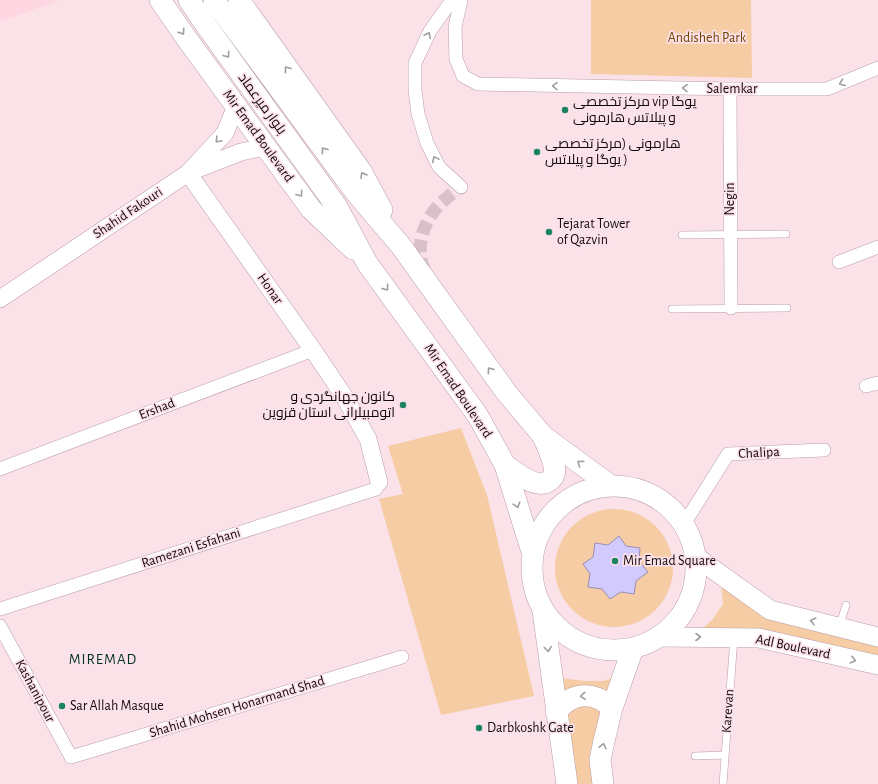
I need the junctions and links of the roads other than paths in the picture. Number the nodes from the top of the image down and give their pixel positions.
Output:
1 (160, 0) edge
2 (189, 0) edge
3 (214, 0) edge
4 (452, 0) edge
5 (461, 0) edge
6 (240, 2) edge
7 (878, 68) edge
8 (730, 89) junction
9 (236, 106) junction
10 (265, 147) junction
11 (188, 173) junction
12 (461, 188) dead end
13 (731, 234) junction
14 (786, 234) dead end
15 (682, 235) dead end
16 (401, 246) junction
17 (878, 247) edge
18 (367, 262) junction
19 (838, 262) dead end
20 (0, 299) edge
21 (731, 308) junction
22 (787, 308) dead end
23 (672, 309) dead end
24 (313, 350) junction
25 (543, 436) junction
26 (824, 450) dead end
27 (505, 466) junction
28 (0, 469) edge
29 (379, 482) joint
30 (611, 486) junction
31 (684, 524) junction
32 (533, 555) junction
33 (696, 557) junction
34 (846, 605) dead end
35 (0, 609) edge
36 (543, 610) junction
37 (0, 626) edge
38 (839, 627) junction
39 (659, 637) junction
40 (878, 637) edge
41 (734, 638) junction
42 (633, 648) junction
43 (402, 657) dead end
44 (878, 665) edge
45 (612, 708) junction
46 (556, 712) junction
47 (695, 756) dead end
48 (725, 756) junction
49 (71, 757) joint
50 (567, 784) edge
51 (603, 784) edge
52 (723, 784) edge

1 -> 9 main road, Mir Emad Boulevard
2 -> 18 main road, Mir Emad Boulevard
16 -> 3 main road
12 -> 4 street
8 -> 5 street, Salemkar
16 -> 6 main road
7 -> 8 street, Salemkar
8 - 13 street, Negin
9 - 10 main road, Mir Emad Boulevard
9 -> 11 street, Shahid Fakouri
10 - 11 street
10 -> 18 main road, Mir Emad Boulevard
11 - 20 street, Shahid Fakouri
11 - 24 street, Honar
13 - 14 lane
13 - 15 lane
13 - 21 street, Negin
25 -> 16 main road
17 - 19 street
18 -> 27 main road, Mir Emad Boulevard
21 - 22 lane
21 - 23 lane
24 - 28 street, Ershad
24 - 29 street, Honar
25 - 27 main road
30 -> 25 main road
26 - 31 street, Chalipa
27 -> 32 main road, Mir Emad Boulevard
29 - 35 street, Ramezani Esfahani
30 - 31 main road
30 - 32 main road
31 - 33 main road
32 - 36 main road
38 -> 33 main road, Adl Boulevard
33 - 39 main road
34 - 38 lane
36 - 42 main road
36 -> 46 main road
37 - 49 street, Kashanipour
38 - 40 main road, Adl Boulevard
39 -> 41 main road, Adl Boulevard
39 - 42 main road
41 -> 44 main road, Adl Boulevard
41 - 48 lane, Karevan
42 - 45 main road
43 - 49 street, Shahid Mohsen Honarmand Shad
45 -> 46 main road
51 -> 45 main road
46 - 50 main road
47 - 48 lane
48 - 52 lane, Karevan

